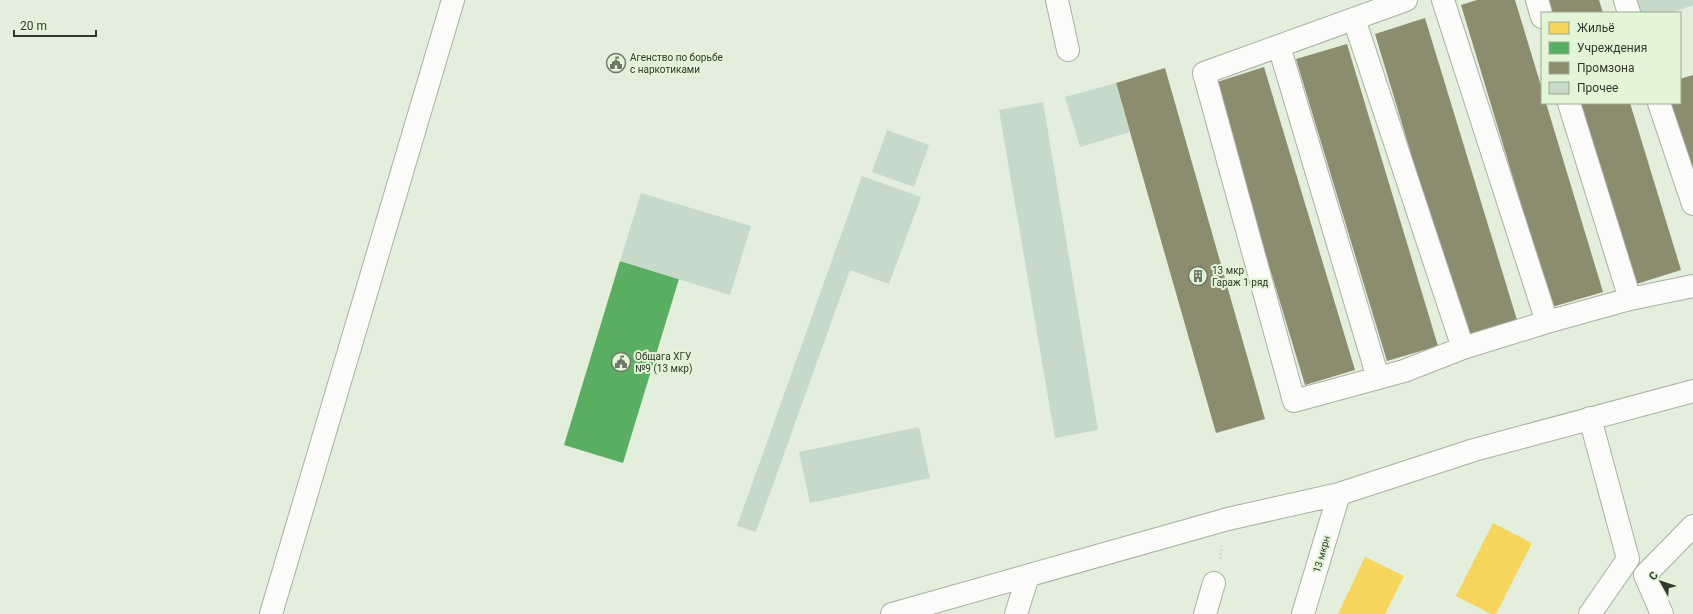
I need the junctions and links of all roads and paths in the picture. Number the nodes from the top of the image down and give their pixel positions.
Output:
1 (453, 0) edge
2 (1057, 0) edge
3 (1406, 0) edge
4 (1443, 0) edge
5 (1537, 0) edge
6 (1625, 0) edge
7 (1629, 12) edge
8 (1541, 14) edge
9 (1354, 19) junction
10 (1279, 46) junction
11 (1068, 50) dead end
12 (1569, 104) edge
13 (1659, 104) edge
14 (1693, 204) edge
15 (1693, 286) edge
16 (1630, 299) junction
17 (1547, 322) junction
18 (1463, 348) junction
19 (1378, 378) junction
20 (1693, 392) edge
21 (1590, 418) junction
22 (1339, 494) junction
23 (1228, 519) junction
24 (1693, 526) edge
25 (1028, 576) junction
26 (1214, 582) joint
27 (271, 614) edge
28 (892, 614) edge
29 (1016, 614) edge
30 (1205, 614) edge
31 (1304, 614) edge
32 (1590, 614) edge
33 (1662, 614) edge

1 - 27 main road
2 - 11 main road
3 - 9 main road
4 - 17 main road
5 - 8 main road
6 - 7 main road
9 - 10 main road
9 - 18 main road
10 - 19 main road
10 - 19 main road
12 - 16 main road
13 - 14 main road
15 - 16 main road
16 - 17 main road
17 - 18 main road
18 - 19 main road
20 - 21 main road
21 - 22 main road
21 - 32 main road
22 - 23 main road
22 - 31 main road, 13 мкрн
23 - 25 main road
23 - 26 path
24 - 33 main road
25 - 28 main road
25 - 29 main road
26 - 30 main road

